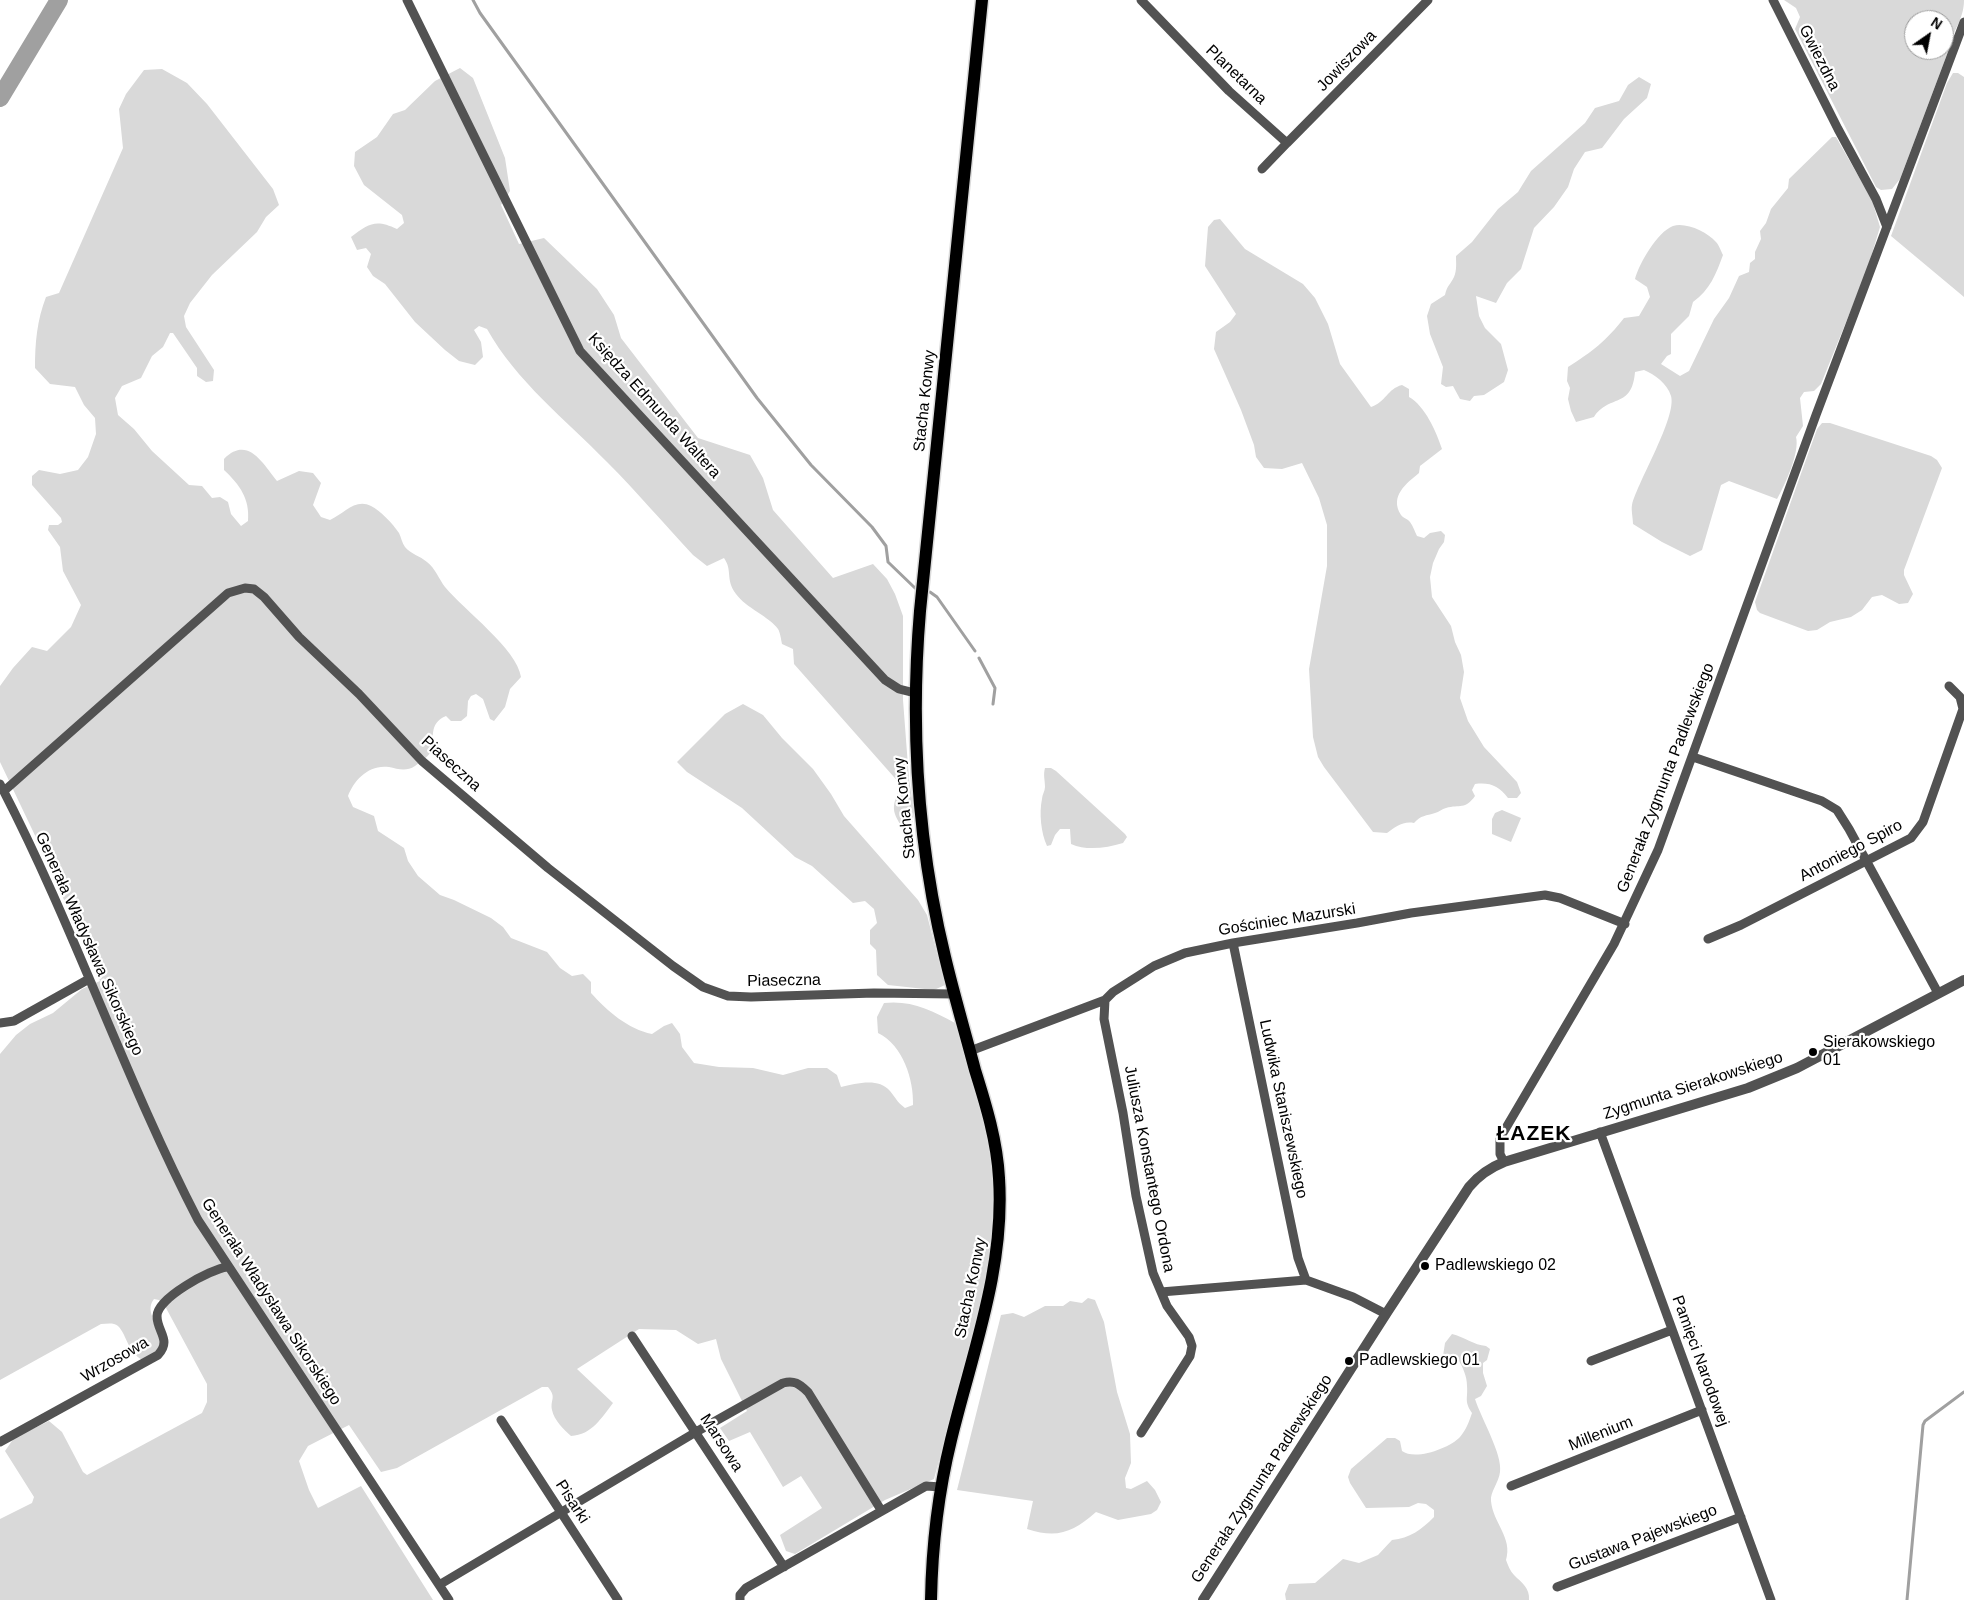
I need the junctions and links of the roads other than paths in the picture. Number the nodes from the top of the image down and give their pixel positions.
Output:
1 (407, 0) edge
2 (982, 0) edge
3 (1141, 0) edge
4 (1428, 0) edge
5 (1773, 0) edge
6 (1964, 22) edge
7 (1287, 143) junction
8 (1262, 169) dead end
9 (1888, 227) junction
10 (1949, 686) dead end
11 (915, 693) junction
12 (1693, 757) junction
13 (2, 788) edge
14 (1867, 862) junction
15 (1625, 924) junction
16 (1708, 939) dead end
17 (1233, 943) junction
18 (89, 978) junction
19 (1964, 980) edge
20 (954, 994) junction
21 (1938, 994) junction
22 (1104, 1000) junction
23 (0, 1023) edge
24 (970, 1051) junction
25 (1600, 1132) junction
26 (1504, 1162) junction
27 (227, 1267) junction
28 (1306, 1280) junction
29 (1162, 1292) junction
30 (1386, 1314) junction
31 (1672, 1330) junction
32 (632, 1336) dead end
33 (1591, 1361) dead end
34 (1702, 1410) junction
35 (501, 1420) dead end
36 (696, 1432) junction
37 (1141, 1433) dead end
38 (0, 1442) edge
39 (1511, 1486) dead end
40 (941, 1487) junction
41 (881, 1510) junction
42 (561, 1512) junction
43 (1741, 1517) junction
44 (784, 1567) junction
45 (439, 1585) junction
46 (1557, 1587) dead end
47 (449, 1600) edge
48 (618, 1600) edge
49 (740, 1600) edge
50 (931, 1600) edge
51 (1203, 1600) edge
52 (1772, 1600) edge

1 - 11 street, Księdza Edmunda Waltera
2 - 11 main road, Stacha Konwy
3 - 7 street, Planetarna
4 - 7 street, Jowiszowa
5 - 9 street, Gwiezdna
6 - 9 street, Generała Zygmunta Padlewskiego
7 - 8 street
9 - 12 street, Generała Zygmunta Padlewskiego
10 - 14 street, Antoniego Spiro
11 - 20 main road, Stacha Konwy
12 - 14 street
12 - 15 street, Generała Zygmunta Padlewskiego
13 - 18 street, Generała Władysława Sikorskiego
13 - 20 street, Piaseczna
14 - 16 street, Antoniego Spiro
14 - 21 street
15 - 17 street, Gościniec Mazurski
15 - 26 street, Generała Zygmunta Padlewskiego
17 - 22 street, Gościniec Mazurski
17 - 28 street, Ludwika Staniszewskiego
18 - 23 street
18 - 27 street, Generała Władysława Sikorskiego
19 - 21 street, Zygmunta Sierakowskiego
20 - 24 main road, Stacha Konwy
21 - 25 street, Zygmunta Sierakowskiego
22 - 24 street, Gościniec Mazurski
22 - 29 street, Juliusza Konstantego Ordona
24 - 40 main road, Stacha Konwy
25 - 26 street, Zygmunta Sierakowskiego
25 - 31 street, Pamięci Narodowej
26 - 30 street, Generała Zygmunta Padlewskiego
27 - 38 street, Wrzosowa
27 - 45 street, Generała Władysława Sikorskiego
28 - 29 street, Juliusza Konstantego Ordona
28 - 30 street, Juliusza Konstantego Ordona
29 - 37 street
30 - 51 street, Generała Zygmunta Padlewskiego
31 - 33 street
31 - 34 street, Pamięci Narodowej
32 - 36 street, Marsowa
34 - 39 street, Millenium
34 - 43 street, Pamięci Narodowej
35 - 42 street, Pisarki
36 - 41 street
36 - 42 street
36 - 44 street, Marsowa
40 - 41 street
40 - 50 main road, Stacha Konwy
41 - 44 street
42 - 45 street
42 - 48 street, Pisarki
43 - 46 street, Gustawa Pajewskiego
43 - 52 street, Pamięci Narodowej
44 - 49 street
45 - 47 street, Generała Władysława Sikorskiego

